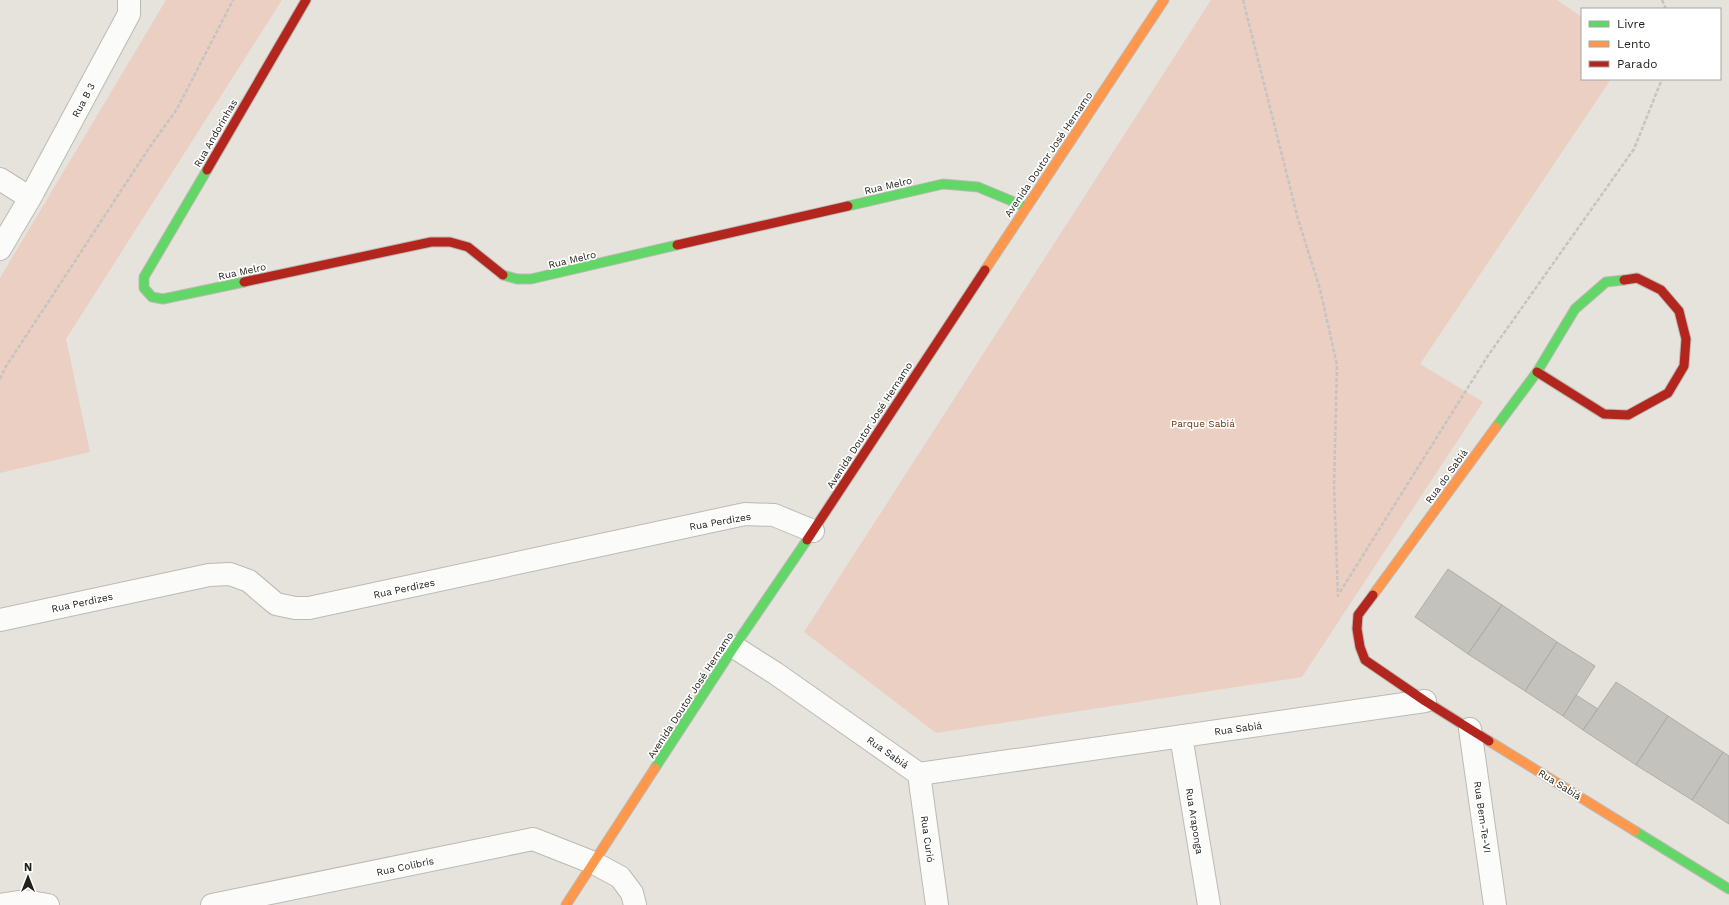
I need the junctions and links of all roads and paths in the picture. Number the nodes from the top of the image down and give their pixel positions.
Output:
1 (129, 0) edge
2 (232, 0) edge
3 (306, 0) edge
4 (1164, 0) edge
5 (1243, 0) edge
6 (1662, 80) edge
7 (0, 179) edge
8 (30, 198) junction
9 (1026, 207) junction
10 (0, 249) edge
11 (144, 278) joint
12 (1536, 372) junction
13 (0, 379) edge
14 (813, 531) junction
15 (1337, 595) junction
16 (0, 620) edge
17 (1357, 629) junction
18 (734, 647) junction
19 (1425, 701) junction
20 (1470, 729) junction
21 (1181, 736) junction
22 (919, 774) junction
23 (594, 863) junction
24 (1729, 889) edge
25 (0, 905) edge
26 (48, 905) edge
27 (212, 905) edge
28 (566, 905) edge
29 (635, 905) edge
30 (936, 905) edge
31 (1209, 905) edge
32 (1495, 905) edge

1 - 8 street, Rua B 3
2 - 13 path
3 - 11 street, Rua Andorinhas
4 - 9 street, Avenida Doutor José Hernamo
5 - 15 path
6 - 15 path
7 - 8 street
8 - 10 street, Rua B 3
9 - 11 street, Rua Melro
9 - 14 street, Avenida Doutor José Hernamo
12 - 12 street, Rua do Sabiá
12 - 17 street, Rua do Sabiá
14 - 16 street, Rua Perdizes
14 - 18 street, Avenida Doutor José Hernamo
15 - 17 path
17 - 19 street, Rua do Sabiá
18 - 22 street, Rua Sabiá
18 - 23 street, Avenida Doutor José Hernamo
19 - 20 street, Rua Sabiá
19 - 21 street, Rua Sabiá
20 - 24 street, Rua Sabiá
20 - 32 street, Rua Bem-Te-VI
21 - 22 street, Rua Sabiá
21 - 31 street, Rua Araponga
22 - 30 street, Rua Curió
23 - 27 street, Rua Colibris
23 - 28 street, Avenida Doutor José Hernamo
23 - 29 street, Rua Colibris
25 - 26 street

